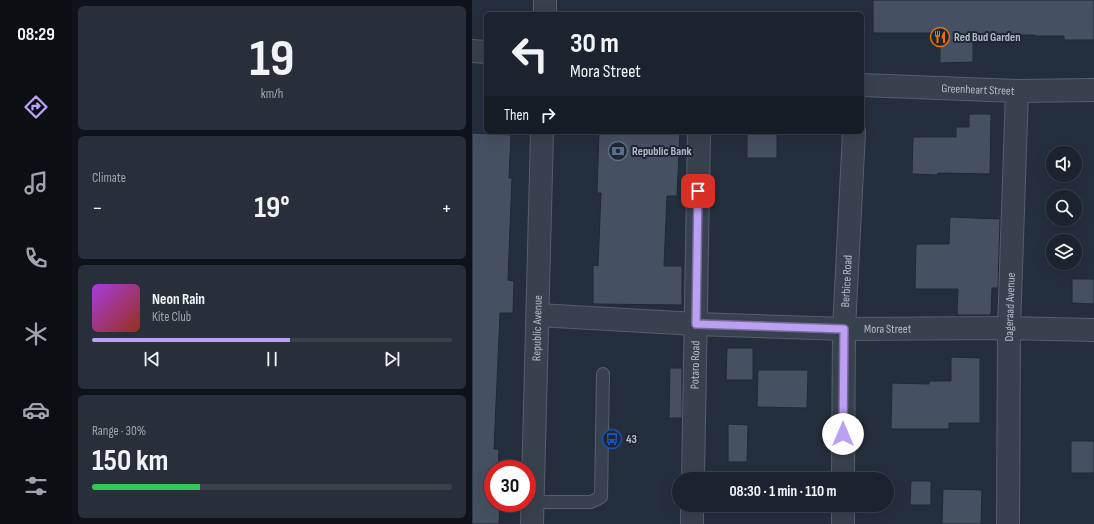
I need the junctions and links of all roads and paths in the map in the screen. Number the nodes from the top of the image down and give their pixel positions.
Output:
1 (545, 0) edge
2 (545, 12) edge
3 (472, 51) edge
4 (484, 52) edge
5 (864, 85) edge
6 (1094, 90) edge
7 (1017, 91) junction
8 (542, 134) edge
9 (700, 134) edge
10 (854, 134) edge
11 (538, 315) junction
12 (696, 324) junction
13 (1009, 328) junction
14 (844, 329) junction
15 (1094, 330) edge
16 (603, 374) dead end
17 (534, 460) edge
18 (693, 472) edge
19 (843, 472) edge
20 (536, 502) edge
21 (533, 512) edge
22 (692, 512) edge
23 (843, 512) edge
24 (532, 524) edge
25 (692, 524) edge
26 (843, 524) edge
27 (1008, 524) edge

1 - 2 street
3 - 4 street
5 - 7 street, Greenheart Street
6 - 7 street, Greenheart Street
7 - 13 street, Dageraad Avenue
8 - 11 street, Republic Avenue
9 - 12 street, Potaro Road
10 - 14 street, Berbice Road
11 - 12 street, Mora Street
11 - 17 street, Republic Avenue
12 - 14 street, Mora Street
12 - 18 street, Potaro Road
13 - 14 street, Mora Street
13 - 15 street, Mora Street
13 - 27 street, Dageraad Avenue
14 - 19 street, Berbice Road
16 - 20 lane
21 - 24 street, Republic Avenue
22 - 25 street
23 - 26 street

